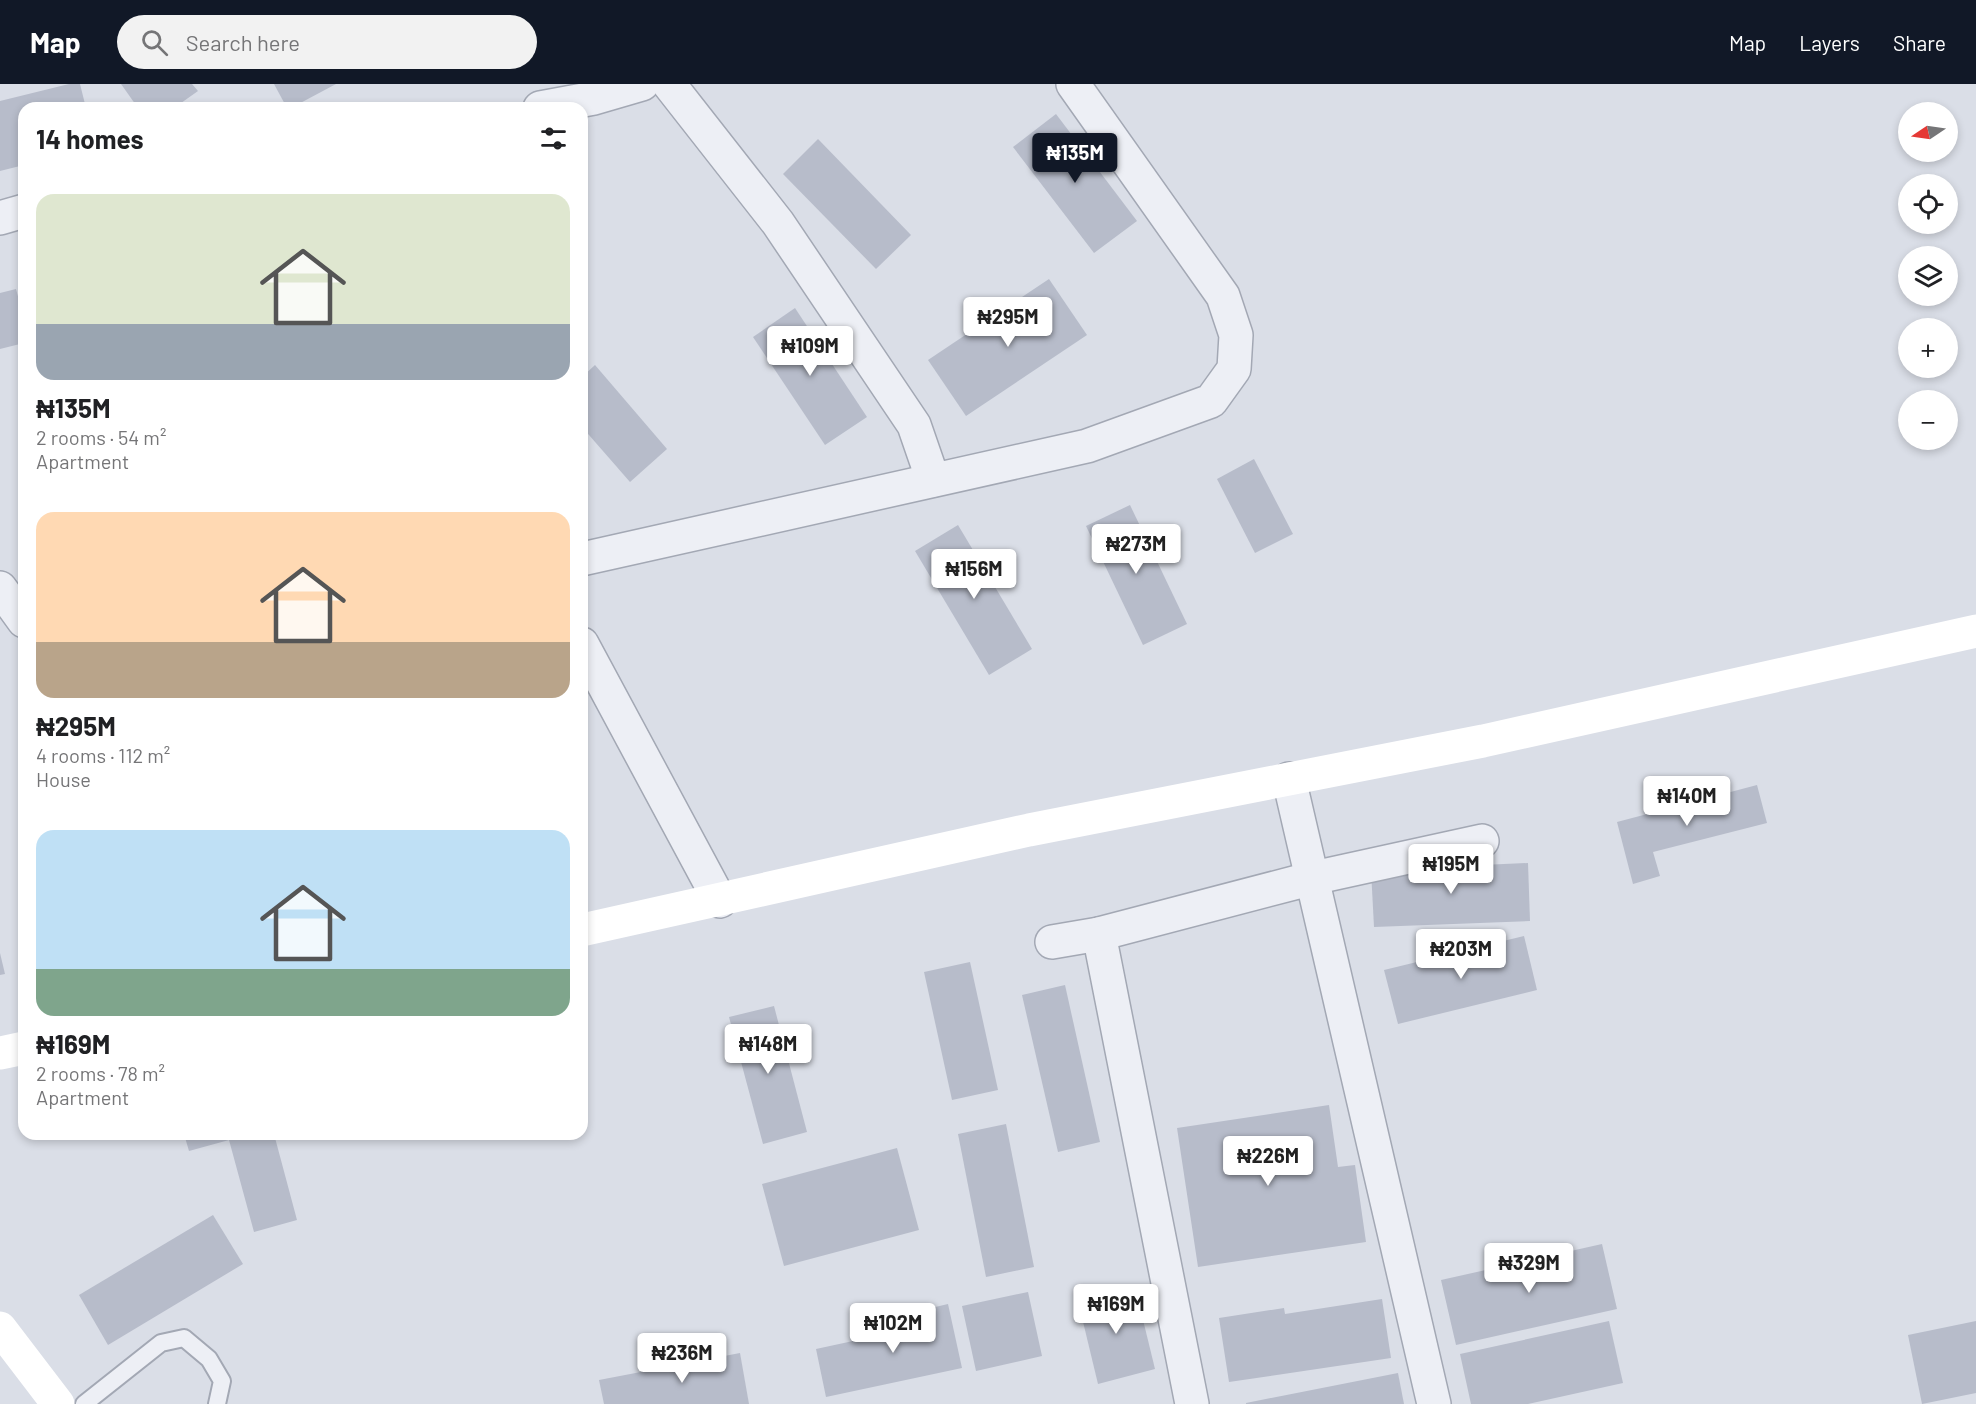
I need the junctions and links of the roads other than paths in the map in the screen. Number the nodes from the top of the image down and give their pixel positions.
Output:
1 (642, 84) edge
2 (669, 84) edge
3 (1073, 84) edge
4 (572, 102) edge
5 (18, 213) edge
6 (0, 218) edge
7 (933, 480) junction
8 (588, 558) edge
9 (0, 588) edge
10 (18, 613) edge
11 (1976, 631) edge
12 (588, 655) edge
13 (1289, 779) junction
14 (1482, 841) dead end
15 (1313, 879) junction
16 (720, 901) junction
17 (588, 929) edge
18 (1099, 934) junction
19 (1052, 942) dead end
20 (18, 1049) edge
21 (0, 1053) edge
22 (0, 1328) edge
23 (58, 1404) edge
24 (84, 1404) edge
25 (217, 1404) edge
26 (1192, 1404) edge
27 (1434, 1404) edge

1 - 4 street
2 - 7 street
3 - 7 street
5 - 6 street
7 - 8 street
9 - 10 street
11 - 13 street
12 - 16 street
13 - 15 street
13 - 16 street
14 - 15 street
15 - 18 street
15 - 27 street
16 - 17 street
18 - 19 street
18 - 26 street
20 - 21 street
22 - 23 street
24 - 25 lane

